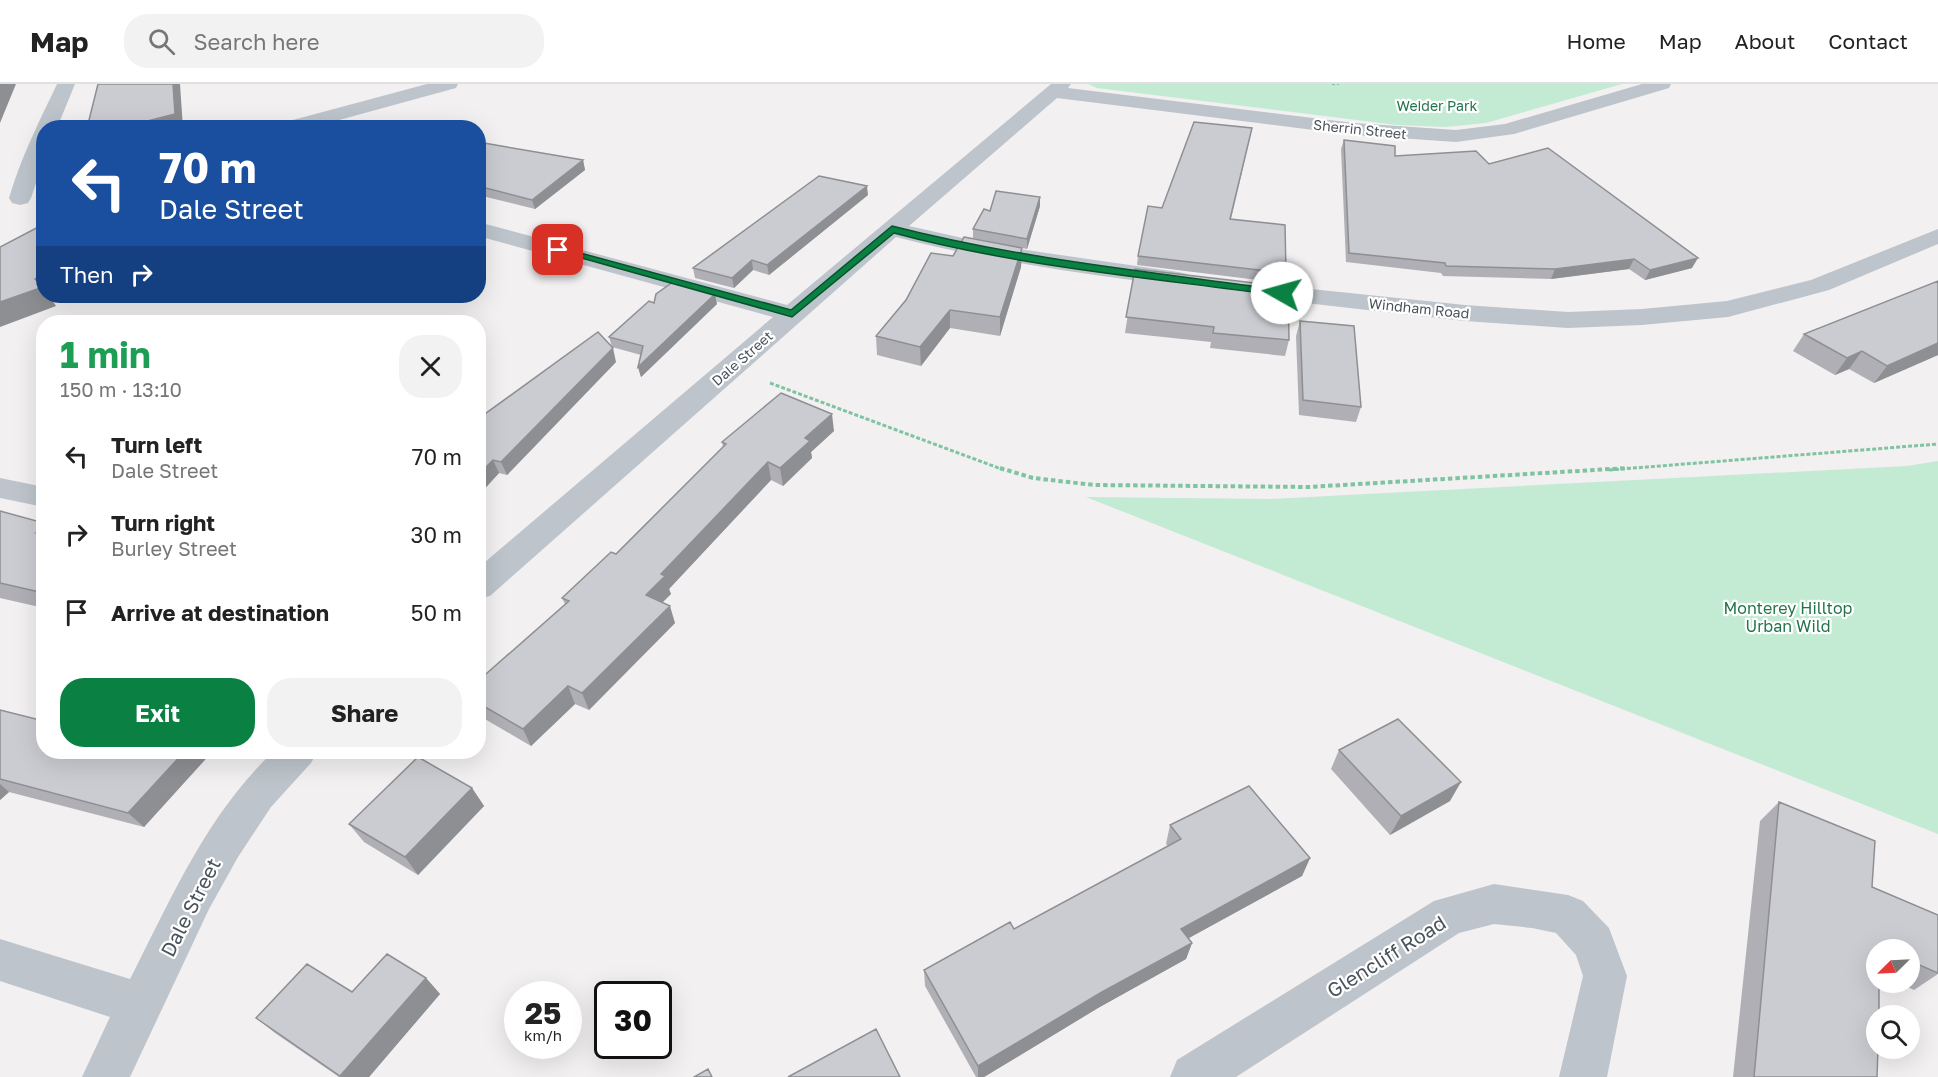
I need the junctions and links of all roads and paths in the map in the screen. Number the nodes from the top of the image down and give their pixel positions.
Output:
1 (66, 84) edge
2 (449, 84) edge
3 (1332, 84) edge
4 (1339, 84) edge
5 (1662, 84) edge
6 (1058, 88) edge
7 (50, 120) edge
8 (315, 120) edge
9 (36, 152) edge
10 (36, 194) edge
11 (10, 201) edge
12 (892, 229) junction
13 (486, 231) edge
14 (1938, 236) edge
15 (792, 314) junction
16 (730, 368) junction
17 (1938, 444) edge
18 (0, 488) edge
19 (36, 495) edge
20 (486, 580) edge
21 (290, 759) edge
22 (0, 960) edge
23 (141, 1005) junction
24 (106, 1077) edge
25 (1194, 1077) edge
26 (1583, 1077) edge

1 - 7 street
2 - 8 street
3 - 4 path
5 - 6 street, Sherrin Street
6 - 12 street, Dale Street
9 - 11 street
10 - 11 street
12 - 14 street, Windham Road
12 - 15 street, Dale Street
13 - 15 street
15 - 16 street, Dale Street
16 - 17 path
16 - 20 street, Dale Street
18 - 19 street
21 - 23 street, Dale Street
22 - 23 street
23 - 24 street, Dale Street
25 - 26 street, Glencliff Road

